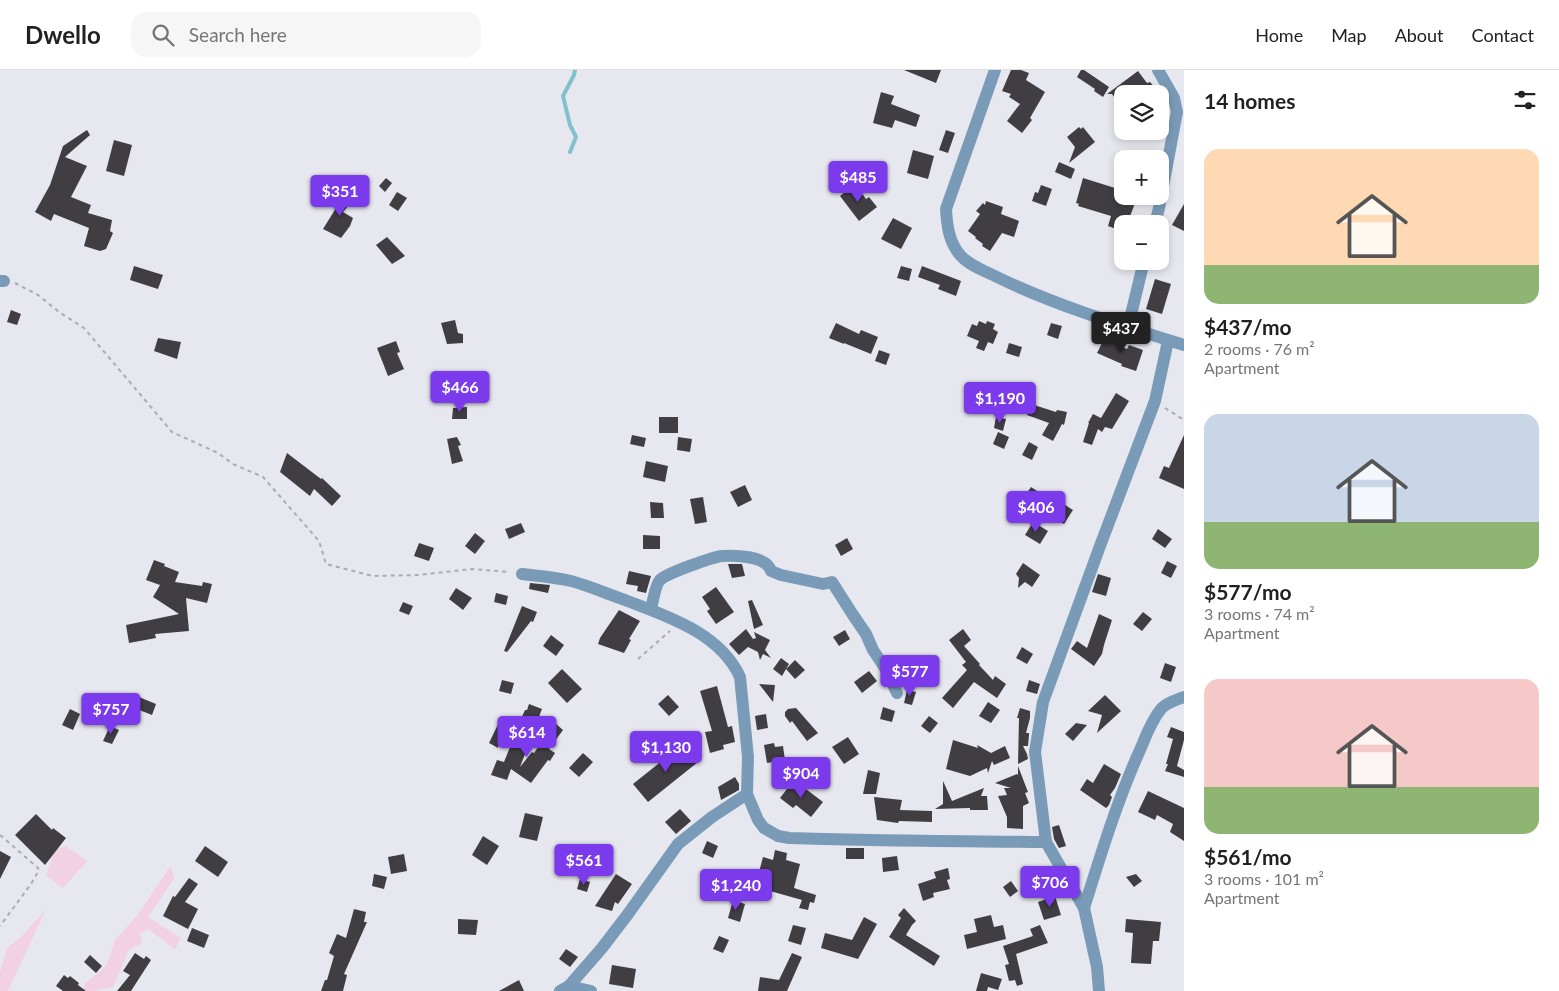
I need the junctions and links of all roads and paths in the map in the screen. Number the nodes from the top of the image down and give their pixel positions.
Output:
1 (995, 70) edge
2 (1158, 70) edge
3 (1179, 125) edge
4 (1157, 215) edge
5 (1142, 270) edge
6 (2, 281) edge
7 (1128, 327) junction
8 (1168, 340) junction
9 (1184, 346) edge
10 (1155, 401) junction
11 (1184, 420) edge
12 (522, 574) joint
13 (650, 609) junction
14 (680, 623) junction
15 (638, 659) dead end
16 (897, 693) dead end
17 (1184, 697) edge
18 (747, 794) junction
19 (0, 835) edge
20 (1046, 842) junction
21 (1084, 908) junction
22 (0, 926) edge
23 (564, 988) edge
24 (591, 991) edge
25 (1099, 991) edge

1 - 7 street
2 - 3 street
3 - 4 street
5 - 7 street
6 - 12 path
7 - 8 street
8 - 9 street
8 - 10 street
10 - 11 path
10 - 20 street
12 - 13 street
13 - 14 street
13 - 16 street
14 - 15 path
14 - 18 street
17 - 21 street
18 - 20 street
18 - 23 street
19 - 22 path
20 - 21 street
21 - 25 street
23 - 24 street

